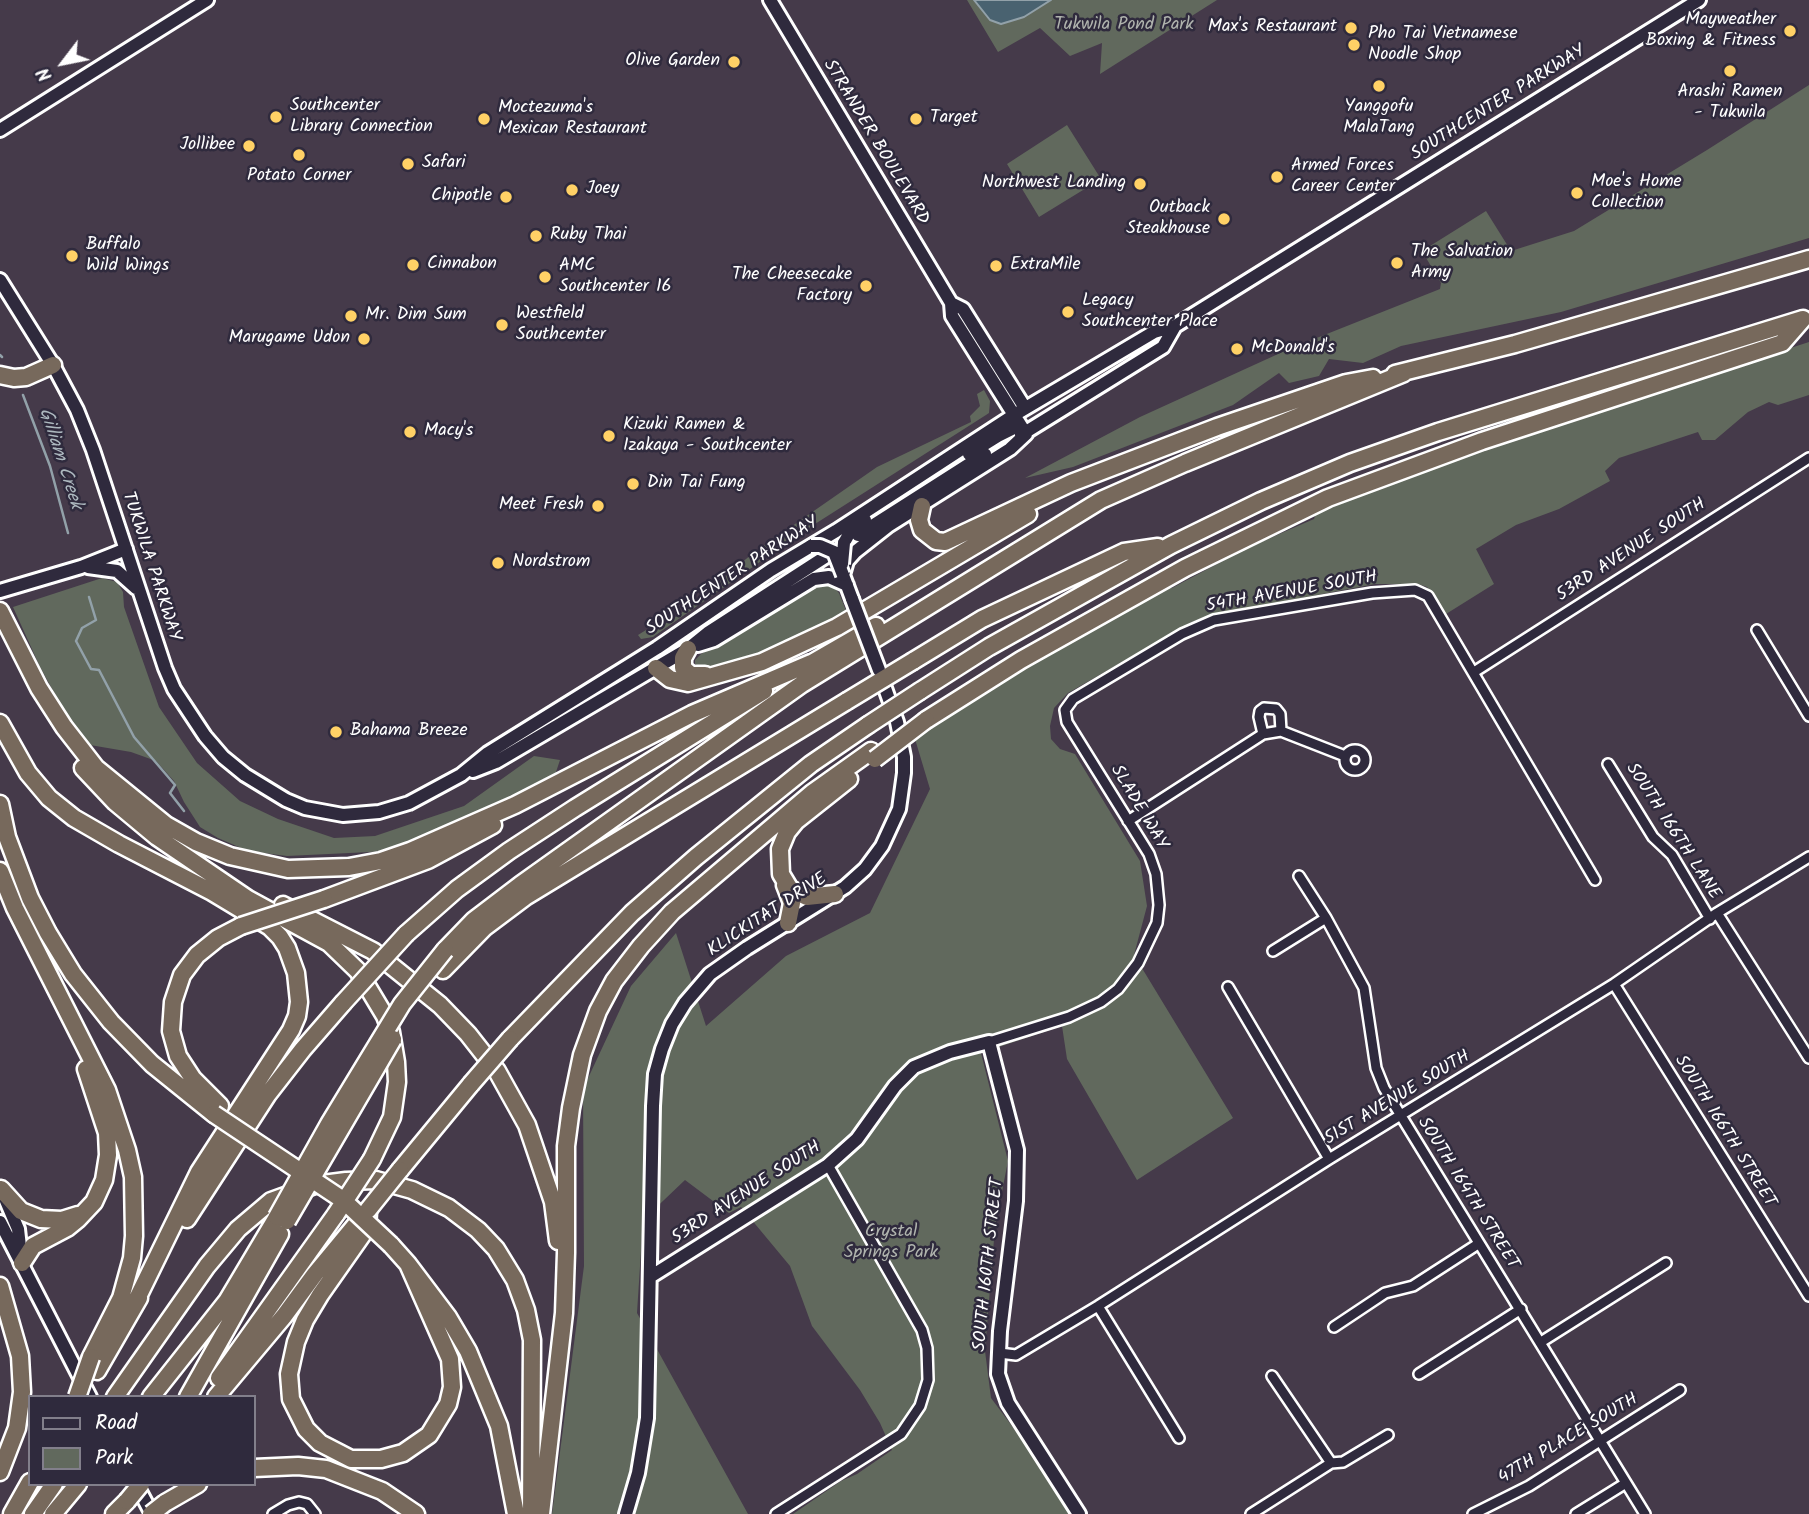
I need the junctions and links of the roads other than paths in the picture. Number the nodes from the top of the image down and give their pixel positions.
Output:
1 (207, 0) edge
2 (770, 0) edge
3 (1699, 0) edge
4 (0, 130) edge
5 (1809, 259) edge
6 (0, 280) edge
7 (1806, 319) edge
8 (1175, 326) junction
9 (1130, 346) junction
10 (53, 365) junction
11 (1404, 373) junction
12 (0, 375) edge
13 (1098, 389) junction
14 (1021, 421) junction
15 (1809, 458) edge
16 (1119, 465) junction
17 (922, 506) junction
18 (846, 524) junction
19 (858, 535) dead end
20 (1045, 535) junction
21 (844, 543) junction
22 (1171, 545) junction
23 (811, 546) junction
24 (126, 550) junction
25 (825, 557) dead end
26 (81, 567) junction
27 (845, 580) junction
28 (0, 591) edge
29 (140, 593) junction
30 (0, 611) edge
31 (0, 622) edge
32 (1757, 630) dead end
33 (688, 649) junction
34 (811, 663) junction
35 (656, 668) junction
36 (1474, 672) junction
37 (711, 676) junction
38 (1065, 709) joint
39 (1809, 716) edge
40 (0, 723) edge
41 (1281, 731) junction
42 (1263, 734) junction
43 (650, 736) junction
44 (873, 755) junction
45 (1345, 756) dead end
46 (1608, 764) dead end
47 (461, 775) junction
48 (0, 804) edge
49 (323, 812) joint
50 (1128, 821) junction
51 (1809, 857) edge
52 (199, 865) junction
53 (0, 872) edge
54 (1299, 876) dead end
55 (783, 879) junction
56 (1595, 880) dead end
57 (835, 894) junction
58 (1714, 916) junction
59 (1326, 918) junction
60 (788, 923) junction
61 (1273, 951) dead end
62 (1614, 984) junction
63 (1228, 987) dead end
64 (55, 989) junction
65 (989, 1042) junction
66 (1809, 1058) edge
67 (217, 1110) junction
68 (1400, 1117) junction
69 (1329, 1159) junction
70 (828, 1165) junction
71 (0, 1188) edge
72 (87, 1211) junction
73 (282, 1219) junction
74 (0, 1222) edge
75 (359, 1229) junction
76 (1478, 1244) junction
77 (22, 1263) junction
78 (1666, 1263) dead end
79 (408, 1264) junction
80 (650, 1277) junction
81 (0, 1286) edge
82 (1809, 1296) edge
83 (1098, 1306) junction
84 (134, 1307) junction
85 (1521, 1309) junction
86 (564, 1313) junction
87 (1334, 1327) dead end
88 (1541, 1342) junction
89 (999, 1353) junction
90 (94, 1364) junction
91 (1419, 1374) dead end
92 (1272, 1376) dead end
93 (1680, 1390) dead end
94 (79, 1395) edge
95 (89, 1395) edge
96 (116, 1395) edge
97 (153, 1395) edge
98 (189, 1395) edge
99 (215, 1395) edge
100 (217, 1395) edge
101 (1388, 1435) dead end
102 (1179, 1438) dead end
103 (1601, 1441) junction
104 (1331, 1464) junction
105 (256, 1468) edge
106 (0, 1472) edge
107 (1626, 1483) junction
108 (28, 1486) edge
109 (53, 1486) edge
110 (76, 1486) edge
111 (137, 1486) edge
112 (139, 1486) edge
113 (195, 1486) edge
114 (12, 1514) edge
115 (33, 1514) edge
116 (53, 1514) edge
117 (114, 1514) edge
118 (151, 1514) edge
119 (273, 1514) edge
120 (315, 1514) edge
121 (416, 1514) edge
122 (516, 1514) edge
123 (531, 1514) edge
124 (541, 1514) edge
125 (626, 1514) edge
126 (776, 1514) edge
127 (1079, 1514) edge
128 (1251, 1514) edge
129 (1473, 1514) edge
130 (1576, 1514) edge
131 (1645, 1514) edge

1 - 4 main road
2 - 14 main road, STRANDER BOULEVARD
3 - 8 main road, SOUTHCENTER PARKWAY
5 - 11 highway
6 - 10 main road, TUKWILA PARKWAY
7 - 22 highway
7 - 44 highway, bridge
8 - 9 main road, SOUTHCENTER PARKWAY
8 - 13 main road, SOUTHCENTER PARKWAY
9 - 13 main road
9 - 14 main road, SOUTHCENTER PARKWAY
10 - 12 highway
10 - 24 main road, TUKWILA PARKWAY
11 - 16 highway
11 - 20 highway
13 - 14 main road, SOUTHCENTER PARKWAY
14 - 17 main road
14 - 18 main road, SOUTHCENTER PARKWAY
14 - 19 main road, SOUTHCENTER PARKWAY
14 - 21 main road
15 - 36 street, 53RD AVENUE SOUTH
16 - 17 highway
16 - 37 highway
17 - 27 main road
18 - 21 main road
18 - 23 main road, SOUTHCENTER PARKWAY
20 - 34 highway
20 - 73 highway, bridge
21 - 27 main road, bridge
22 - 73 highway, bridge
22 - 75 highway, bridge
23 - 27 main road, KLICKITAT DRIVE, bridge
23 - 47 main road, SOUTHCENTER PARKWAY
24 - 26 main road
24 - 29 main road, TUKWILA PARKWAY
25 - 33 main road, SOUTHCENTER PARKWAY
26 - 28 main road
26 - 29 main road
27 - 33 main road
27 - 57 main road, KLICKITAT DRIVE, bridge
29 - 49 main road, TUKWILA PARKWAY
30 - 43 highway
31 - 52 highway
32 - 39 street
33 - 35 main road, SOUTHCENTER PARKWAY
33 - 37 highway
34 - 43 highway
34 - 84 highway, bridge
35 - 37 highway
35 - 47 main road, SOUTHCENTER PARKWAY
36 - 38 street, 54TH AVENUE SOUTH
36 - 56 street
38 - 50 street, SLADE WAY
40 - 84 highway
41 - 42 street
41 - 42 street
41 - 45 street
42 - 50 street
43 - 67 highway, bridge
44 - 55 highway
44 - 86 highway
46 - 58 street, SOUTH 166TH LANE
47 - 49 main road, SOUTHCENTER PARKWAY
48 - 67 highway
50 - 65 street, SLADE WAY
51 - 58 street, 51ST AVENUE SOUTH
52 - 86 highway
52 - 99 highway, bridge
53 - 64 highway
54 - 59 street, SOUTH 164TH STREET
55 - 57 highway
55 - 60 highway
57 - 60 main road, KLICKITAT DRIVE
58 - 62 street, 51ST AVENUE SOUTH
58 - 66 street, SOUTH 166TH LANE
59 - 61 street
59 - 68 street, SOUTH 164TH STREET
60 - 80 main road, KLICKITAT DRIVE
62 - 68 street, 51ST AVENUE SOUTH
62 - 82 street, SOUTH 166TH STREET
63 - 69 street
64 - 72 highway
64 - 90 highway
65 - 70 main road, 53RD AVENUE SOUTH
65 - 89 main road, SOUTH 160TH STREET
67 - 79 highway, bridge
68 - 69 street, 51ST AVENUE SOUTH
68 - 76 street, SOUTH 164TH STREET
69 - 83 street, 51ST AVENUE SOUTH
70 - 80 main road, 53RD AVENUE SOUTH
70 - 126 street
71 - 72 highway
71 - 77 main road
72 - 77 highway
73 - 97 highway
73 - 98 highway
74 - 77 main road
75 - 79 highway
75 - 100 highway
76 - 85 street, SOUTH 164TH STREET
76 - 87 street
77 - 95 main road
78 - 88 street
79 - 122 highway
80 - 125 main road, KLICKITAT DRIVE
81 - 106 highway
83 - 89 street, 51ST AVENUE SOUTH
83 - 102 street
84 - 90 highway
85 - 88 street, SOUTH 164TH STREET
85 - 91 street
86 - 124 highway
88 - 103 street, SOUTH 164TH STREET
89 - 127 main road, SOUTH 160TH STREET
90 - 94 highway, bridge
92 - 104 street
93 - 103 street, 47TH PLACE SOUTH
96 - 123 highway
101 - 104 street
103 - 107 street, SOUTH 164TH STREET
103 - 129 street, 47TH PLACE SOUTH
104 - 128 street
105 - 121 highway
107 - 130 street
107 - 131 street, SOUTH 164TH STREET
108 - 114 highway
109 - 115 highway
110 - 116 highway
111 - 117 highway, bridge
112 - 118 main road
113 - 118 highway, bridge
119 - 120 street

